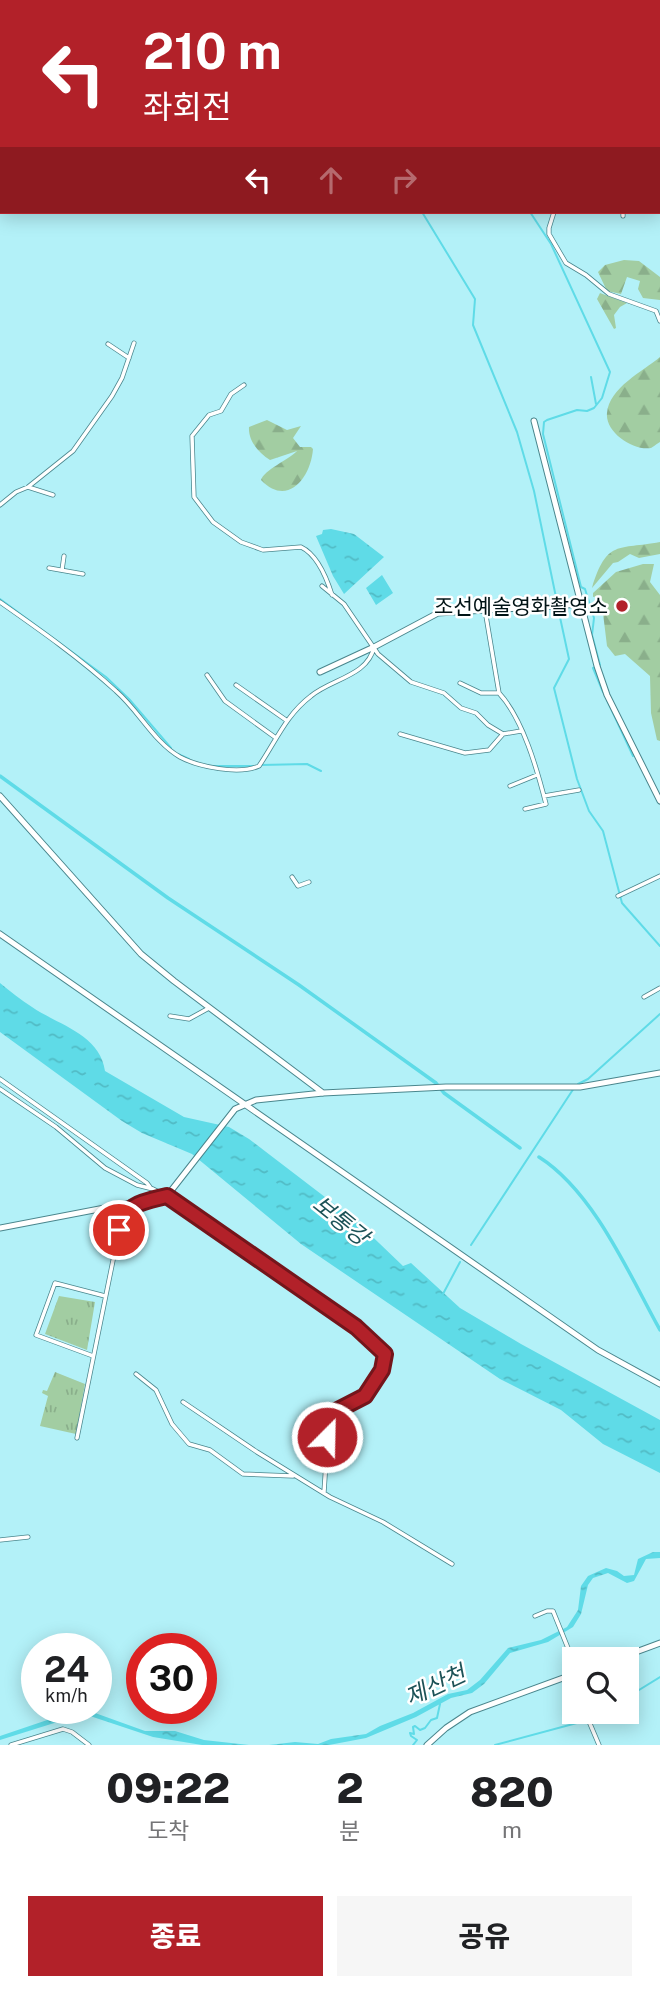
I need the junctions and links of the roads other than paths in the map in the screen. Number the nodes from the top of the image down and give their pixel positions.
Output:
1 (553, 214) edge
2 (660, 321) edge
3 (134, 343) dead end
4 (108, 344) dead end
5 (129, 358) junction
6 (244, 385) dead end
7 (534, 421) dead end
8 (28, 487) junction
9 (53, 495) dead end
10 (0, 505) edge
11 (64, 556) dead end
12 (50, 568) dead end
13 (62, 570) junction
14 (83, 574) dead end
15 (322, 586) dead end
16 (332, 595) junction
17 (0, 602) edge
18 (582, 604) junction
19 (485, 610) junction
20 (374, 648) junction
21 (320, 672) dead end
22 (207, 675) dead end
23 (460, 683) dead end
24 (236, 685) dead end
25 (499, 693) junction
26 (286, 720) junction
27 (521, 731) junction
28 (400, 734) dead end
29 (503, 734) junction
30 (276, 738) junction
31 (537, 775) junction
32 (510, 786) dead end
33 (579, 790) dead end
34 (0, 796) edge
35 (544, 796) junction
36 (660, 801) edge
37 (525, 809) dead end
38 (660, 876) edge
39 (292, 877) dead end
40 (309, 882) dead end
41 (618, 896) dead end
42 (0, 934) edge
43 (660, 988) edge
44 (644, 997) dead end
45 (209, 1008) junction
46 (170, 1016) dead end
47 (660, 1073) edge
48 (0, 1079) edge
49 (0, 1089) edge
50 (323, 1093) junction
51 (243, 1104) junction
52 (150, 1187) junction
53 (167, 1196) junction
54 (140, 1202) junction
55 (0, 1228) edge
56 (105, 1296) junction
57 (93, 1356) junction
58 (136, 1374) dead end
59 (660, 1384) edge
60 (183, 1402) dead end
61 (77, 1438) dead end
62 (295, 1476) junction
63 (324, 1492) junction
64 (28, 1537) dead end
65 (0, 1540) edge
66 (452, 1564) dead end
67 (535, 1616) dead end
68 (660, 1643) edge
69 (568, 1647) edge
70 (639, 1651) edge
71 (562, 1678) edge
72 (591, 1724) edge
73 (11, 1745) edge
74 (89, 1745) edge
75 (427, 1745) edge
76 (599, 1745) edge

1 - 2 street
3 - 5 street
4 - 5 street
5 - 8 street
6 - 16 street
7 - 18 main road
8 - 9 street
8 - 10 street
11 - 13 street
12 - 13 street
13 - 14 street
15 - 16 street
16 - 20 street
17 - 30 street
18 - 19 main road
18 - 36 main road
19 - 20 main road
19 - 25 street
20 - 21 main road
20 - 26 street
20 - 29 street
22 - 30 street
23 - 25 street
24 - 26 street
25 - 27 street
26 - 30 street
27 - 29 street
27 - 31 street
28 - 29 street
31 - 32 street
31 - 35 street
33 - 35 street
34 - 45 main road
35 - 37 street
38 - 41 street
39 - 40 street
42 - 51 main road
43 - 44 street
45 - 46 street
45 - 50 main road
47 - 50 main road
48 - 52 street
49 - 52 street
50 - 51 main road
51 - 53 main road
51 - 59 main road
52 - 53 street
53 - 54 main road
53 - 63 street
54 - 55 main road
54 - 56 street
56 - 57 street
56 - 57 street
57 - 61 street
58 - 62 street
60 - 62 street
62 - 63 street
63 - 66 street
64 - 65 street
67 - 69 street
68 - 70 main road
71 - 75 main road
72 - 76 street
73 - 74 street

